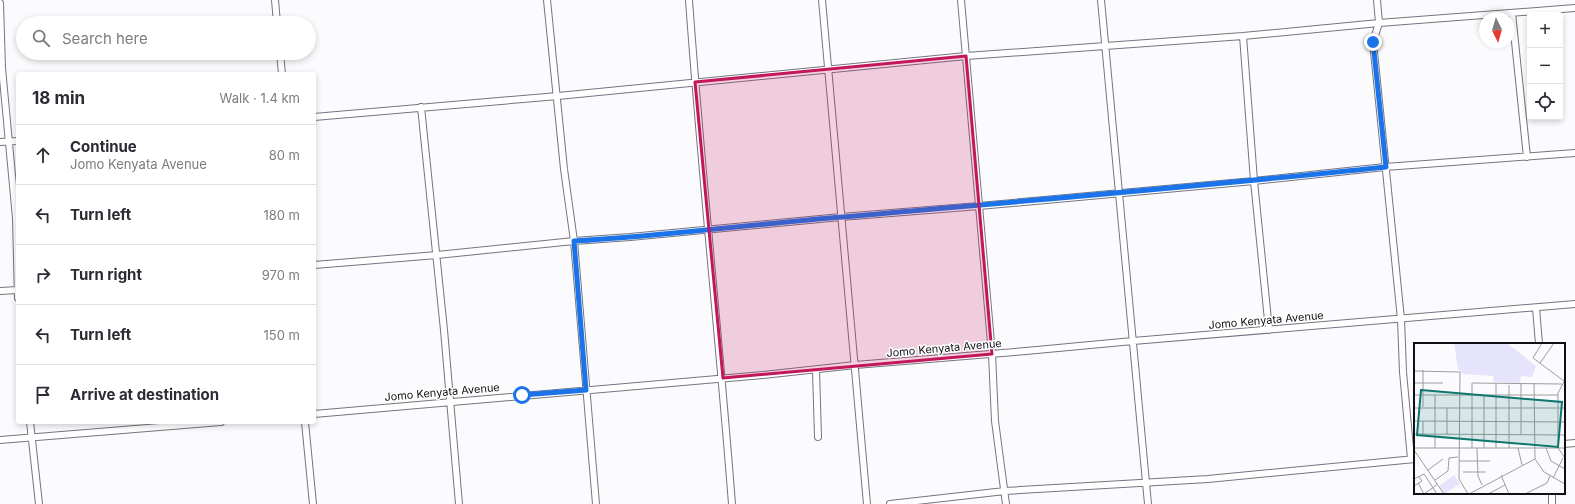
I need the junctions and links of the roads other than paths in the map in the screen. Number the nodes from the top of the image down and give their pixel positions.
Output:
1 (275, 0) edge
2 (547, 0) edge
3 (689, 0) edge
4 (822, 0) edge
5 (961, 0) edge
6 (1101, 0) edge
7 (1377, 0) edge
8 (0, 3) edge
9 (1575, 8) edge
10 (1515, 13) edge
11 (1479, 15) edge
12 (276, 16) edge
13 (1379, 23) junction
14 (1243, 36) junction
15 (1515, 40) edge
16 (1105, 46) junction
17 (966, 56) junction
18 (281, 60) edge
19 (828, 69) junction
20 (282, 72) edge
21 (695, 82) junction
22 (558, 96) junction
23 (421, 107) junction
24 (316, 117) edge
25 (16, 141) edge
26 (0, 142) edge
27 (8, 142) junction
28 (1575, 153) edge
29 (1528, 157) junction
30 (1386, 167) junction
31 (1254, 181) junction
32 (1119, 193) junction
33 (979, 206) junction
34 (842, 217) junction
35 (16, 218) edge
36 (708, 230) junction
37 (574, 241) junction
38 (437, 255) junction
39 (316, 265) edge
40 (16, 290) edge
41 (0, 291) edge
42 (1575, 304) edge
43 (1536, 308) junction
44 (1401, 319) junction
45 (1269, 330) junction
46 (1133, 341) junction
47 (1539, 343) edge
48 (992, 354) junction
49 (855, 365) junction
50 (816, 370) junction
51 (722, 378) junction
52 (586, 390) junction
53 (451, 401) junction
54 (316, 414) edge
55 (30, 424) edge
56 (199, 424) edge
57 (305, 424) edge
58 (818, 437) dead end
59 (32, 439) junction
60 (0, 440) edge
61 (1575, 443) edge
62 (1565, 444) edge
63 (1413, 459) edge
64 (1146, 483) junction
65 (1005, 491) junction
66 (39, 504) edge
67 (313, 504) edge
68 (458, 504) edge
69 (596, 504) edge
70 (732, 504) edge
71 (867, 504) edge
72 (890, 504) edge
73 (1006, 504) edge
74 (1148, 504) edge

1 - 12 street
2 - 22 street
3 - 21 street
4 - 19 street
5 - 17 street
6 - 16 street
7 - 13 street
8 - 27 street
9 - 10 street
11 - 13 street
13 - 14 street
13 - 30 street
14 - 16 street
14 - 31 street
15 - 29 street
16 - 17 street
16 - 32 street
17 - 19 street
17 - 33 street
18 - 20 street
19 - 21 street
19 - 34 street
21 - 22 street
21 - 36 street
22 - 23 street
22 - 37 street
23 - 24 street
23 - 38 street
25 - 27 street
26 - 27 street
27 - 35 street
28 - 29 street
29 - 30 street
30 - 31 street
30 - 44 street
31 - 32 street
31 - 45 street
32 - 33 street
32 - 46 street
33 - 34 street
33 - 48 street
34 - 36 street
34 - 49 street
36 - 37 street
36 - 51 street
37 - 38 street
37 - 52 street
38 - 39 street
38 - 53 street
40 - 41 street
42 - 43 street, Jomo Kenyata Avenue
43 - 44 street, Jomo Kenyata Avenue
43 - 47 street
44 - 45 street, Jomo Kenyata Avenue
44 - 63 street
45 - 46 street, Jomo Kenyata Avenue
46 - 48 street, Jomo Kenyata Avenue
46 - 64 street
48 - 49 street, Jomo Kenyata Avenue
48 - 65 street
49 - 50 street, Jomo Kenyata Avenue
49 - 71 street
50 - 51 street, Jomo Kenyata Avenue
50 - 58 street
51 - 52 street, Jomo Kenyata Avenue
51 - 70 street
52 - 53 street, Jomo Kenyata Avenue
52 - 69 street
53 - 54 street, Jomo Kenyata Avenue
53 - 68 street
55 - 59 street
56 - 59 street
57 - 67 street
59 - 60 street
59 - 66 street
61 - 62 street
63 - 64 street
64 - 65 street
64 - 74 street
65 - 72 street
65 - 73 street

